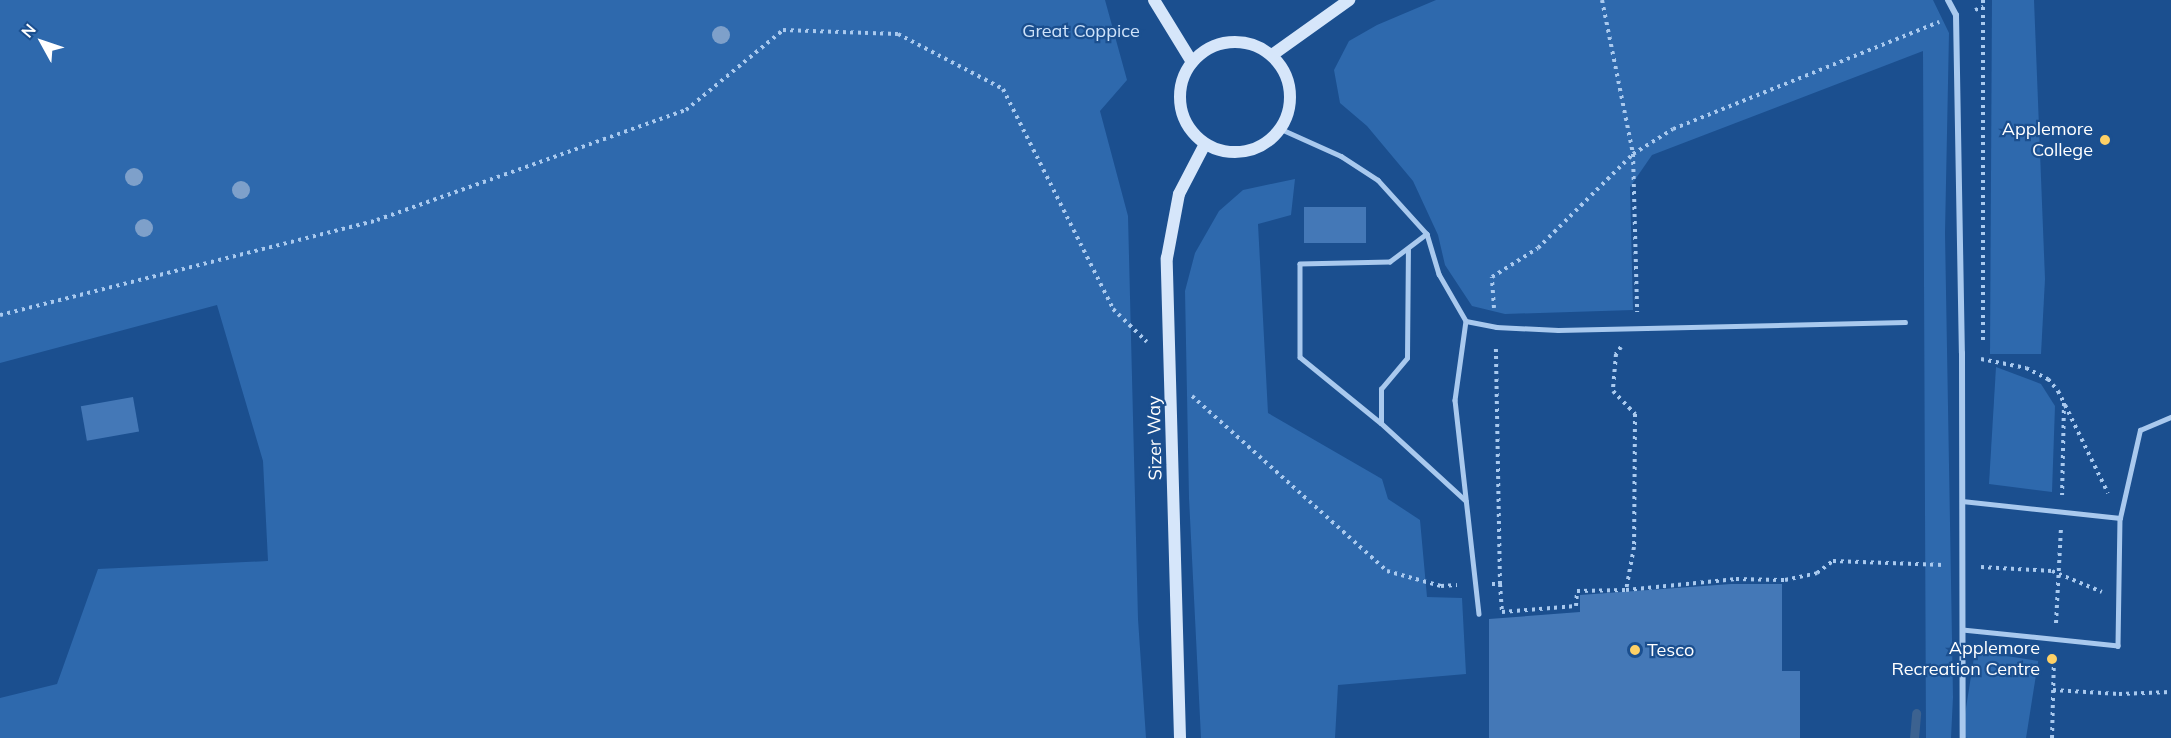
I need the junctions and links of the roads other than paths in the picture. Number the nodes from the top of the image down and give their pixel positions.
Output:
1 (1154, 0) edge
2 (1349, 0) edge
3 (1948, 0) edge
4 (1272, 55) junction
5 (1192, 62) junction
6 (1281, 129) junction
7 (1205, 144) junction
8 (1427, 234) junction
9 (1408, 250) junction
10 (1466, 321) junction
11 (1905, 322) dead end
12 (2171, 417) edge
13 (1381, 423) junction
14 (1466, 501) junction
15 (1962, 501) junction
16 (2120, 518) junction
17 (1479, 614) dead end
18 (1963, 630) junction
19 (1180, 738) edge
20 (1963, 738) edge

1 - 5 street
2 - 4 street
3 - 15 street
4 - 5 street
4 - 6 street
5 - 7 street
6 - 7 street
6 - 8 lane
7 - 19 street, Sizer Way
8 - 9 lane
8 - 10 lane
9 - 13 lane
9 - 13 lane
10 - 11 lane
10 - 14 lane
12 - 16 lane
13 - 14 lane
14 - 17 lane
15 - 16 lane
15 - 18 street
16 - 18 lane
18 - 20 street

